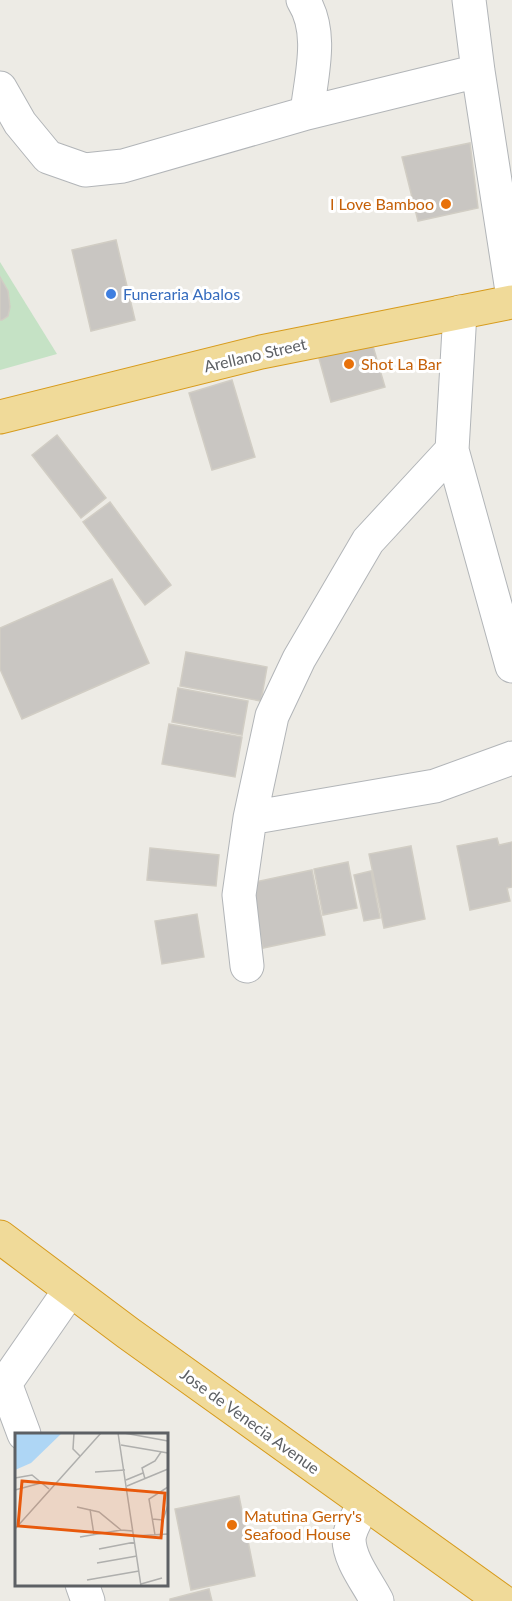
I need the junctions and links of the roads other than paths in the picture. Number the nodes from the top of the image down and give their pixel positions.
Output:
1 (303, 0) edge
2 (469, 0) edge
3 (478, 71) junction
4 (0, 88) edge
5 (307, 113) junction
6 (512, 291) edge
7 (512, 302) edge
8 (460, 312) junction
9 (0, 417) edge
10 (452, 450) junction
11 (512, 666) edge
12 (512, 758) edge
13 (250, 818) junction
14 (247, 966) dead end
15 (0, 1237) edge
16 (70, 1290) junction
17 (2, 1387) edge
18 (24, 1433) edge
19 (365, 1503) junction
20 (83, 1586) edge
21 (88, 1601) edge
22 (377, 1601) edge
23 (502, 1601) edge

1 - 5 street
2 - 3 street
3 - 5 street
3 - 6 street
4 - 5 street
7 - 8 highway, Arellano Street
8 - 9 highway, Arellano Street
8 - 10 street
10 - 11 street
10 - 13 street
12 - 13 street
13 - 14 street
15 - 16 highway, Jose de Venecia Avenue
16 - 17 street
16 - 19 highway, Jose de Venecia Avenue
17 - 18 street
19 - 22 street
19 - 23 highway, Jose de Venecia Avenue
20 - 21 street

